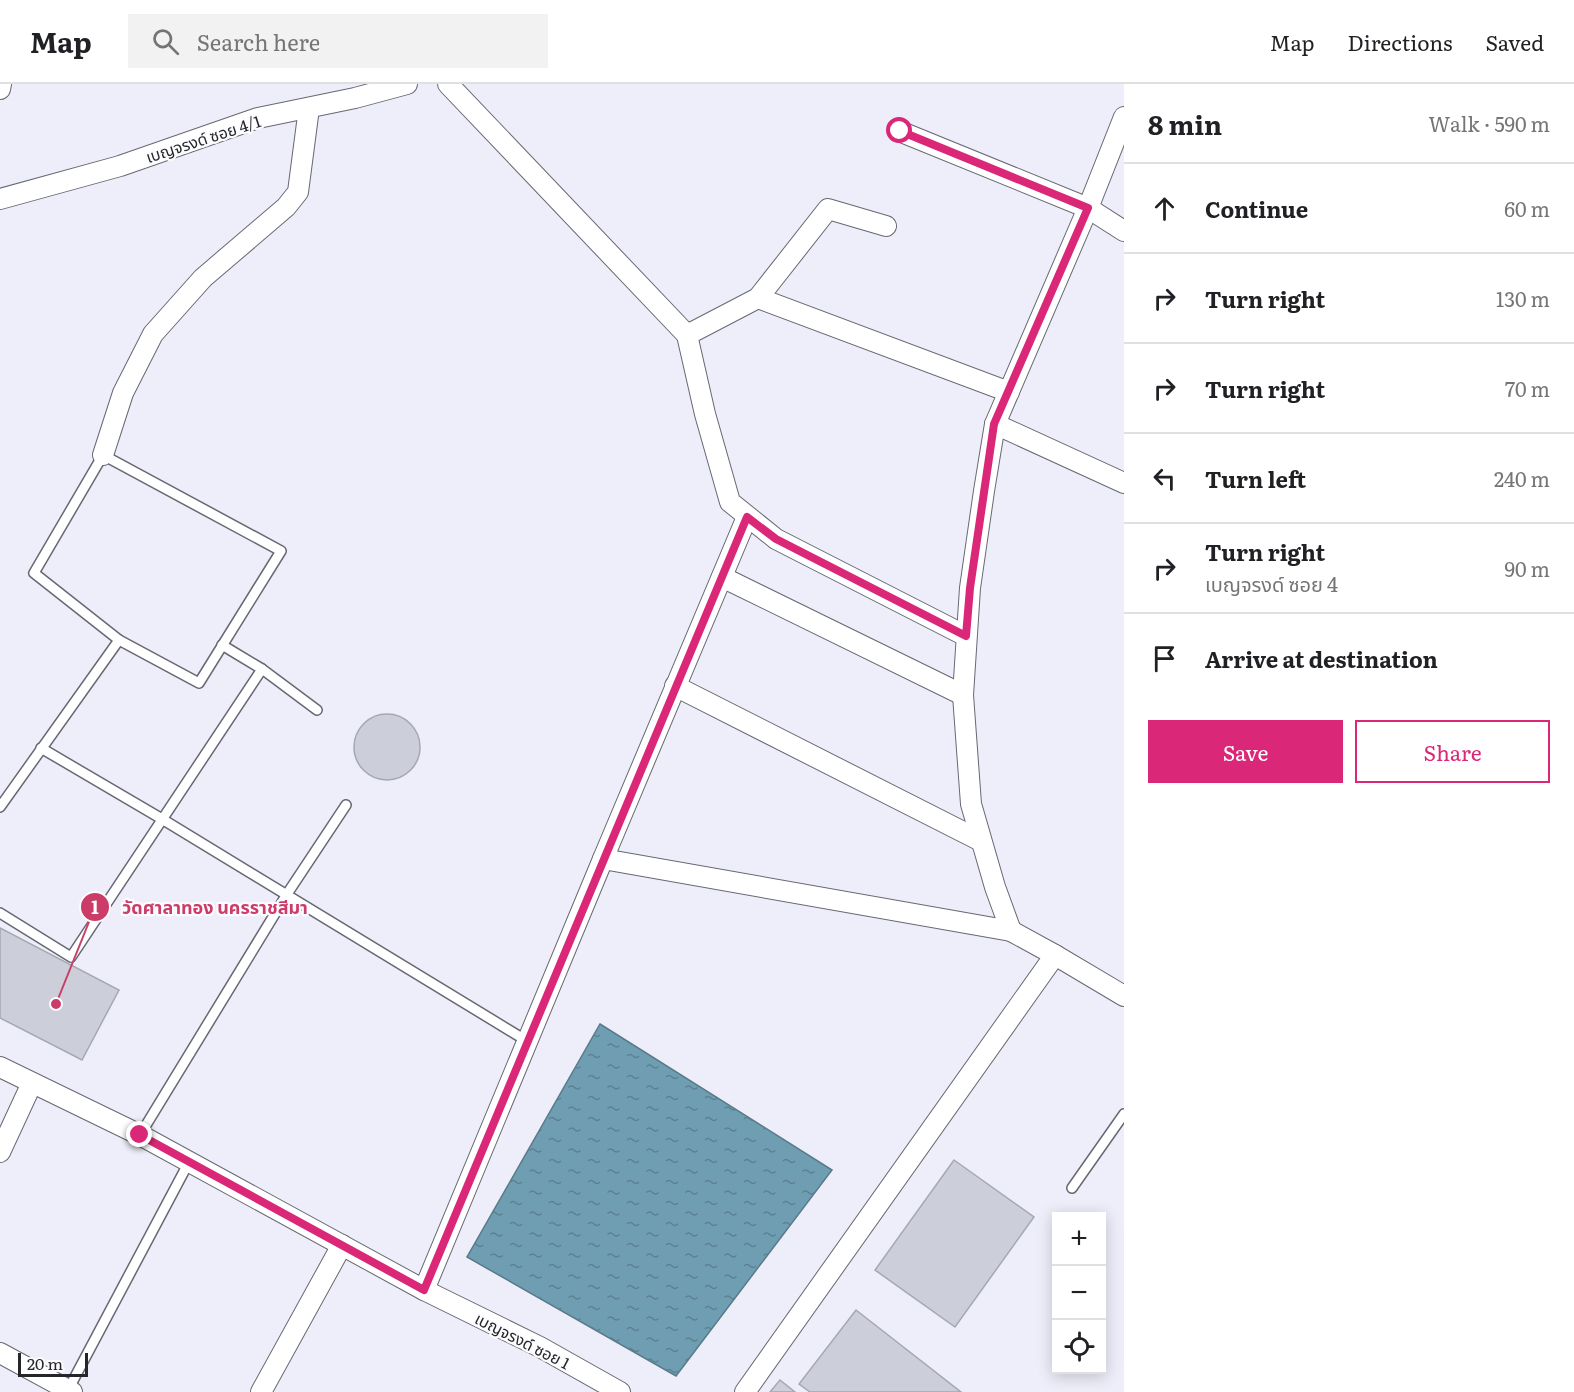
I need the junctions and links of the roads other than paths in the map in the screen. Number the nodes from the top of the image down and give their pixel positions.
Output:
1 (1, 84) edge
2 (407, 84) edge
3 (447, 84) edge
4 (0, 89) edge
5 (350, 91) edge
6 (309, 108) junction
7 (1124, 117) edge
8 (900, 131) dead end
9 (0, 199) edge
10 (1088, 208) junction
11 (886, 226) dead end
12 (1124, 231) edge
13 (758, 298) junction
14 (687, 335) junction
15 (1010, 392) junction
16 (994, 424) junction
17 (103, 455) junction
18 (1124, 483) edge
19 (747, 517) junction
20 (722, 577) junction
21 (966, 636) junction
22 (119, 640) junction
23 (222, 645) junction
24 (262, 669) junction
25 (675, 686) junction
26 (963, 695) junction
27 (317, 710) dead end
28 (41, 748) junction
29 (346, 805) dead end
30 (0, 807) edge
31 (162, 819) junction
32 (981, 841) junction
33 (603, 859) junction
34 (287, 894) junction
35 (0, 913) edge
36 (1011, 932) junction
37 (1055, 955) junction
38 (1124, 996) edge
39 (527, 1041) junction
40 (0, 1067) edge
41 (32, 1083) junction
42 (1124, 1114) edge
43 (140, 1135) junction
44 (0, 1152) edge
45 (189, 1162) junction
46 (1072, 1188) dead end
47 (342, 1245) junction
48 (424, 1290) junction
49 (0, 1353) edge
50 (70, 1391) edge
51 (261, 1392) edge
52 (620, 1392) edge
53 (745, 1392) edge

1 - 4 street
2 - 5 street, เบญจรงด์ ซอย 4/1
3 - 14 street
5 - 6 street, เบญจรงด์ ซอย 4/1
6 - 9 street, เบญจรงด์ ซอย 4/1
6 - 17 street
7 - 10 street
8 - 10 street
10 - 12 street
10 - 15 street
11 - 13 street
13 - 14 street
13 - 15 street
14 - 19 street
15 - 16 street
16 - 18 street
16 - 21 street
17 - 22 lane
17 - 23 lane
19 - 20 street
19 - 21 street
20 - 25 street
20 - 26 street
21 - 26 street
22 - 23 lane
22 - 28 lane
23 - 24 lane
24 - 27 lane
24 - 31 lane
25 - 32 street
25 - 33 street
26 - 32 street
28 - 30 lane
28 - 31 lane
29 - 34 lane
31 - 34 lane
31 - 35 lane
32 - 36 street
33 - 36 street
33 - 39 street
34 - 39 lane
34 - 43 lane
36 - 37 street
37 - 38 street
37 - 53 street
39 - 48 street
40 - 41 street, เบญจรงด์ ซอย 1
41 - 43 street, เบญจรงด์ ซอย 1
41 - 44 street
42 - 46 lane
43 - 45 street, เบญจรงด์ ซอย 1
45 - 47 street, เบญจรงด์ ซอย 1
45 - 50 lane
47 - 48 street, เบญจรงด์ ซอย 1
47 - 51 street
48 - 52 street, เบญจรงด์ ซอย 1
49 - 50 street

